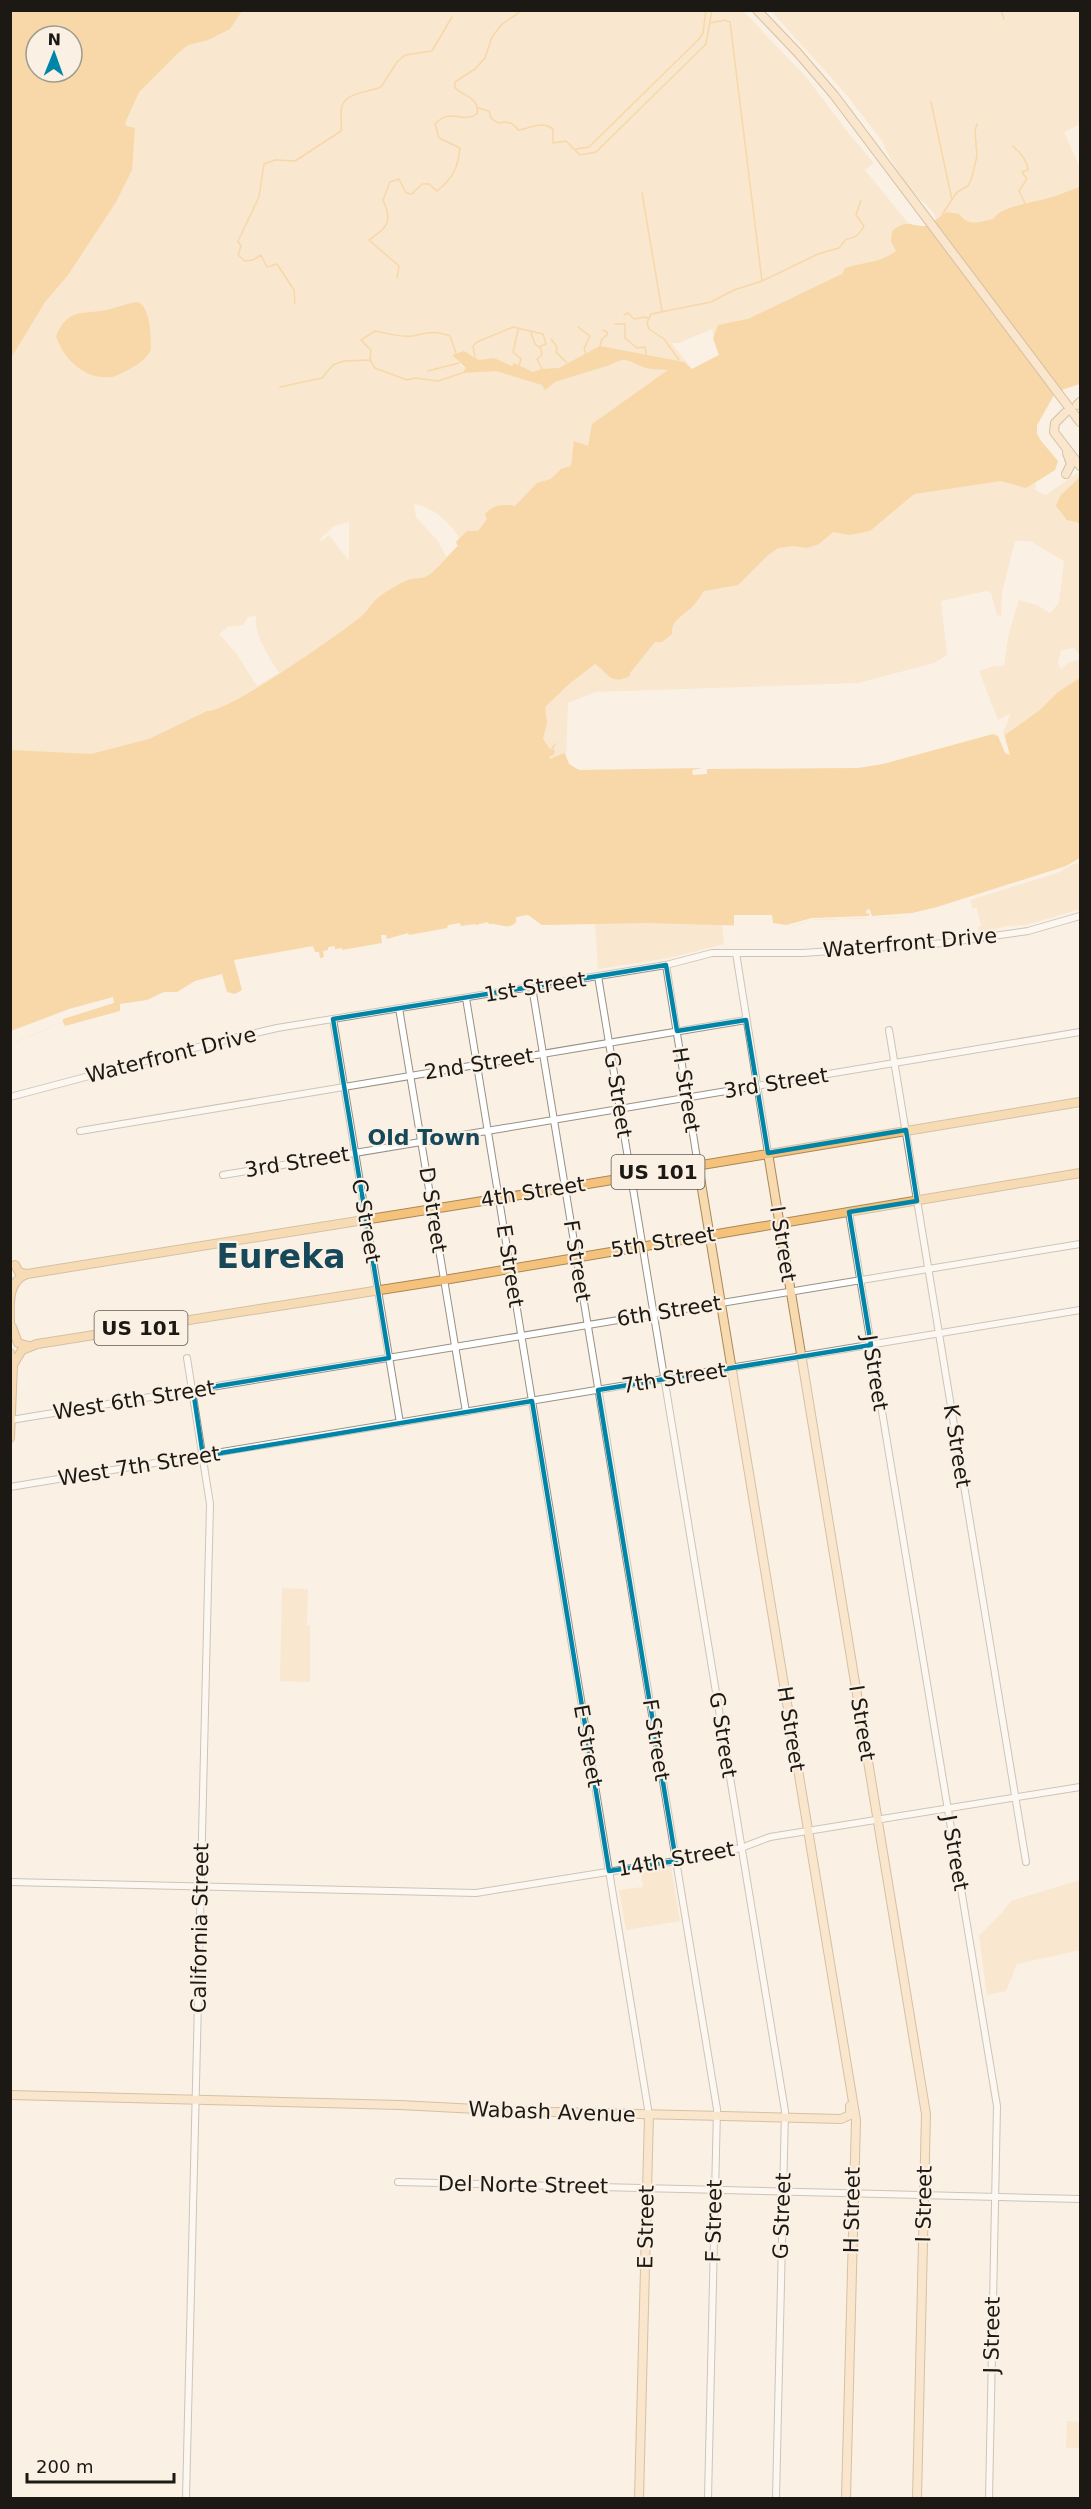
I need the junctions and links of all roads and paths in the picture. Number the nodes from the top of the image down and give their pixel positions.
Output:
1 (757, 10) edge
2 (1074, 408) edge
3 (1080, 424) edge
4 (1064, 447) junction
5 (1080, 466) edge
6 (1066, 474) dead end
7 (1080, 916) edge
8 (736, 953) junction
9 (666, 965) junction
10 (598, 976) junction
11 (532, 987) junction
12 (466, 998) junction
13 (399, 1008) junction
14 (333, 1018) junction
15 (746, 1020) junction
16 (890, 1030) dead end
17 (677, 1031) junction
18 (1080, 1032) edge
19 (609, 1043) junction
20 (543, 1054) junction
21 (895, 1063) junction
22 (477, 1065) junction
23 (410, 1076) junction
24 (757, 1086) junction
25 (344, 1087) junction
26 (10, 1097) edge
27 (687, 1097) junction
28 (1080, 1102) edge
29 (620, 1108) junction
30 (554, 1120) junction
31 (906, 1130) junction
32 (80, 1131) dead end
33 (488, 1131) junction
34 (421, 1142) junction
35 (355, 1153) junction
36 (768, 1153) junction
37 (698, 1165) junction
38 (1080, 1173) edge
39 (223, 1174) dead end
40 (631, 1177) junction
41 (565, 1188) junction
42 (498, 1197) junction
43 (917, 1201) junction
44 (432, 1208) junction
45 (849, 1212) junction
46 (366, 1220) junction
47 (779, 1223) junction
48 (710, 1235) junction
49 (1080, 1244) edge
50 (642, 1246) junction
51 (576, 1257) junction
52 (15, 1265) dead end
53 (510, 1267) junction
54 (928, 1269) junction
55 (27, 1274) junction
56 (444, 1280) junction
57 (860, 1280) junction
58 (378, 1290) junction
59 (790, 1291) junction
60 (721, 1303) junction
61 (1080, 1310) edge
62 (654, 1314) junction
63 (11, 1323) edge
64 (587, 1325) junction
65 (10, 1332) edge
66 (938, 1334) junction
67 (521, 1336) junction
68 (32, 1345) junction
69 (871, 1345) junction
70 (456, 1347) junction
71 (10, 1353) edge
72 (801, 1357) junction
73 (188, 1358) dead end
74 (389, 1358) junction
75 (13, 1365) junction
76 (732, 1368) junction
77 (257, 1380) joint
78 (664, 1380) junction
79 (193, 1390) junction
80 (598, 1390) junction
81 (532, 1401) junction
82 (466, 1412) junction
83 (11, 1420) edge
84 (400, 1423) junction
85 (10, 1438) edge
86 (268, 1445) joint
87 (203, 1456) junction
88 (10, 1487) edge
89 (1080, 1787) edge
90 (1015, 1798) junction
91 (947, 1809) junction
92 (877, 1819) junction
93 (808, 1831) junction
94 (741, 1848) junction
95 (676, 1860) junction
96 (1026, 1862) dead end
97 (609, 1871) junction
98 (10, 1882) edge
99 (201, 1887) junction
100 (849, 2082) junction
101 (10, 2095) edge
102 (196, 2099) junction
103 (649, 2115) junction
104 (717, 2116) junction
105 (785, 2118) junction
106 (841, 2119) junction
107 (854, 2151) junction
108 (398, 2182) dead end
109 (646, 2188) junction
110 (715, 2190) junction
111 (783, 2192) junction
112 (853, 2193) junction
113 (924, 2194) junction
114 (995, 2196) junction
115 (1080, 2199) edge
116 (186, 2499) edge
117 (639, 2499) edge
118 (708, 2499) edge
119 (776, 2499) edge
120 (846, 2499) edge
121 (917, 2499) edge
122 (989, 2499) edge

1 - 2 main road
2 - 3 main road
2 - 4 main road
4 - 5 main road
4 - 6 main road
7 - 8 street, Waterfront Drive
8 - 9 street, 1st Street
8 - 15 street, I Street
9 - 10 street, 1st Street
9 - 17 street, H Street
10 - 11 street, 1st Street
10 - 19 street, G Street
11 - 12 street, 1st Street
11 - 20 street, F Street
12 - 13 street, 1st Street
12 - 22 street, E Street
13 - 14 street, 1st Street
13 - 23 street, D Street
14 - 25 street, C Street
14 - 26 street, Waterfront Drive
15 - 17 street, 2nd Street
15 - 24 street, I Street
16 - 21 street, K Street
17 - 19 street, 2nd Street
17 - 27 street, H Street
18 - 21 street, 3rd Street
19 - 20 street, 2nd Street
19 - 29 street, G Street
20 - 22 street, 2nd Street
20 - 30 street, F Street
21 - 24 street, 3rd Street
21 - 31 street, K Street
22 - 23 street, 2nd Street
22 - 33 street, E Street
23 - 25 street, 2nd Street
23 - 34 street, D Street
24 - 27 street, 3rd Street
24 - 36 street, I Street
25 - 32 street, 2nd Street
25 - 35 street, C Street
27 - 29 street, 3rd Street
27 - 37 street, H Street
28 - 31 highway, 4th Street / US 101
29 - 30 street, 3rd Street
29 - 40 street, G Street
30 - 33 street, 3rd Street
30 - 41 street, F Street
31 - 36 highway, 4th Street / US 101
31 - 43 street, K Street
33 - 34 street, 3rd Street
33 - 42 street, E Street
34 - 35 street, 3rd Street
34 - 44 street, D Street
35 - 39 street, 3rd Street
35 - 46 street, C Street
36 - 37 highway, 4th Street / US 101
36 - 47 main road, I Street
37 - 40 highway, 4th Street / US 101
37 - 48 main road, H Street
38 - 43 highway, 5th Street / US 101
40 - 41 highway, 4th Street / US 101
40 - 50 street, G Street
41 - 42 highway, 4th Street / US 101
41 - 51 street, F Street
42 - 44 highway, 4th Street / US 101
42 - 53 street, E Street
43 - 45 highway, 5th Street / US 101
43 - 54 street, K Street
44 - 46 highway, 4th Street / US 101
44 - 56 street, D Street
45 - 47 highway, 5th Street / US 101
45 - 57 street, J Street
46 - 55 highway, 4th Street / US 101
46 - 58 street, C Street
47 - 48 highway, 5th Street / US 101
47 - 59 main road, I Street
48 - 50 highway, 5th Street / US 101
48 - 60 main road, H Street
49 - 54 street, 6th Street
50 - 51 highway, 5th Street / US 101
50 - 62 street, G Street
51 - 53 highway, 5th Street / US 101
51 - 64 street, F Street
52 - 55 highway
53 - 56 highway, 5th Street / US 101
53 - 67 street, E Street
54 - 57 street, 6th Street
54 - 66 street, K Street
55 - 63 highway, US 101
56 - 58 highway, 5th Street / US 101
56 - 70 street, D Street
57 - 59 street, 6th Street
57 - 69 street, J Street
58 - 68 highway, 5th Street / US 101
58 - 74 street, C Street
59 - 60 street, 6th Street
59 - 72 main road, I Street
60 - 62 street, 6th Street
60 - 76 main road, H Street
61 - 66 street, 7th Street
62 - 64 street, 6th Street
62 - 78 street, G Street
63 - 65 highway, US 101
63 - 68 highway
64 - 67 street, 6th Street
64 - 80 street, F Street
66 - 69 street, 7th Street
66 - 90 street, K Street
67 - 70 street, 6th Street
67 - 81 street, E Street
68 - 75 highway
69 - 72 street, 7th Street
69 - 91 street, J Street
70 - 74 street, 6th Street
70 - 82 street, D Street
71 - 75 highway
72 - 76 street, 7th Street
72 - 92 main road, I Street
73 - 79 street, California Street
74 - 77 street, 6th Street
74 - 84 street, C Street
75 - 83 highway
76 - 78 street, 7th Street
76 - 93 main road, H Street
77 - 79 street, West 6th Street
78 - 80 street, 7th Street
78 - 94 street, G Street
79 - 83 street, West 6th Street
79 - 87 street, California Street
80 - 81 street, 7th Street
80 - 95 street, F Street
81 - 82 street, 7th Street
81 - 97 street, E Street
82 - 84 street, 7th Street
83 - 85 highway
84 - 86 street, 7th Street
86 - 87 street, West 7th Street
87 - 88 street, West 7th Street
87 - 99 street, California Street
89 - 90 street, 14th Street
90 - 91 street, 14th Street
90 - 96 street, K Street
91 - 92 street, 14th Street
91 - 114 street, J Street
92 - 93 street, 14th Street
92 - 113 main road, I Street
93 - 94 street, 14th Street
93 - 100 main road, H Street
94 - 95 street, 14th Street
94 - 105 street, G Street
95 - 97 street, 14th Street
95 - 104 street, F Street
97 - 99 street, 14th Street
97 - 103 street, E Street
98 - 99 street, 14th Street
99 - 102 street, California Street
100 - 106 main road
100 - 107 main road, H Street
101 - 102 main road, Wabash Avenue
102 - 103 main road, Wabash Avenue
102 - 116 street, California Street
103 - 104 main road, Wabash Avenue
103 - 109 main road, E Street
104 - 105 main road, Wabash Avenue
104 - 110 street, F Street
105 - 106 main road, Wabash Avenue
105 - 111 street, G Street
106 - 107 main road
107 - 112 main road, H Street
108 - 109 street, Del Norte Street
109 - 110 street, Del Norte Street
109 - 117 main road, E Street
110 - 111 street, Del Norte Street
110 - 118 street, F Street
111 - 112 street, Del Norte Street
111 - 119 street, G Street
112 - 113 street, Del Norte Street
112 - 120 main road, H Street
113 - 114 street, Del Norte Street
113 - 121 main road, I Street
114 - 115 street, Del Norte Street
114 - 122 street, J Street

